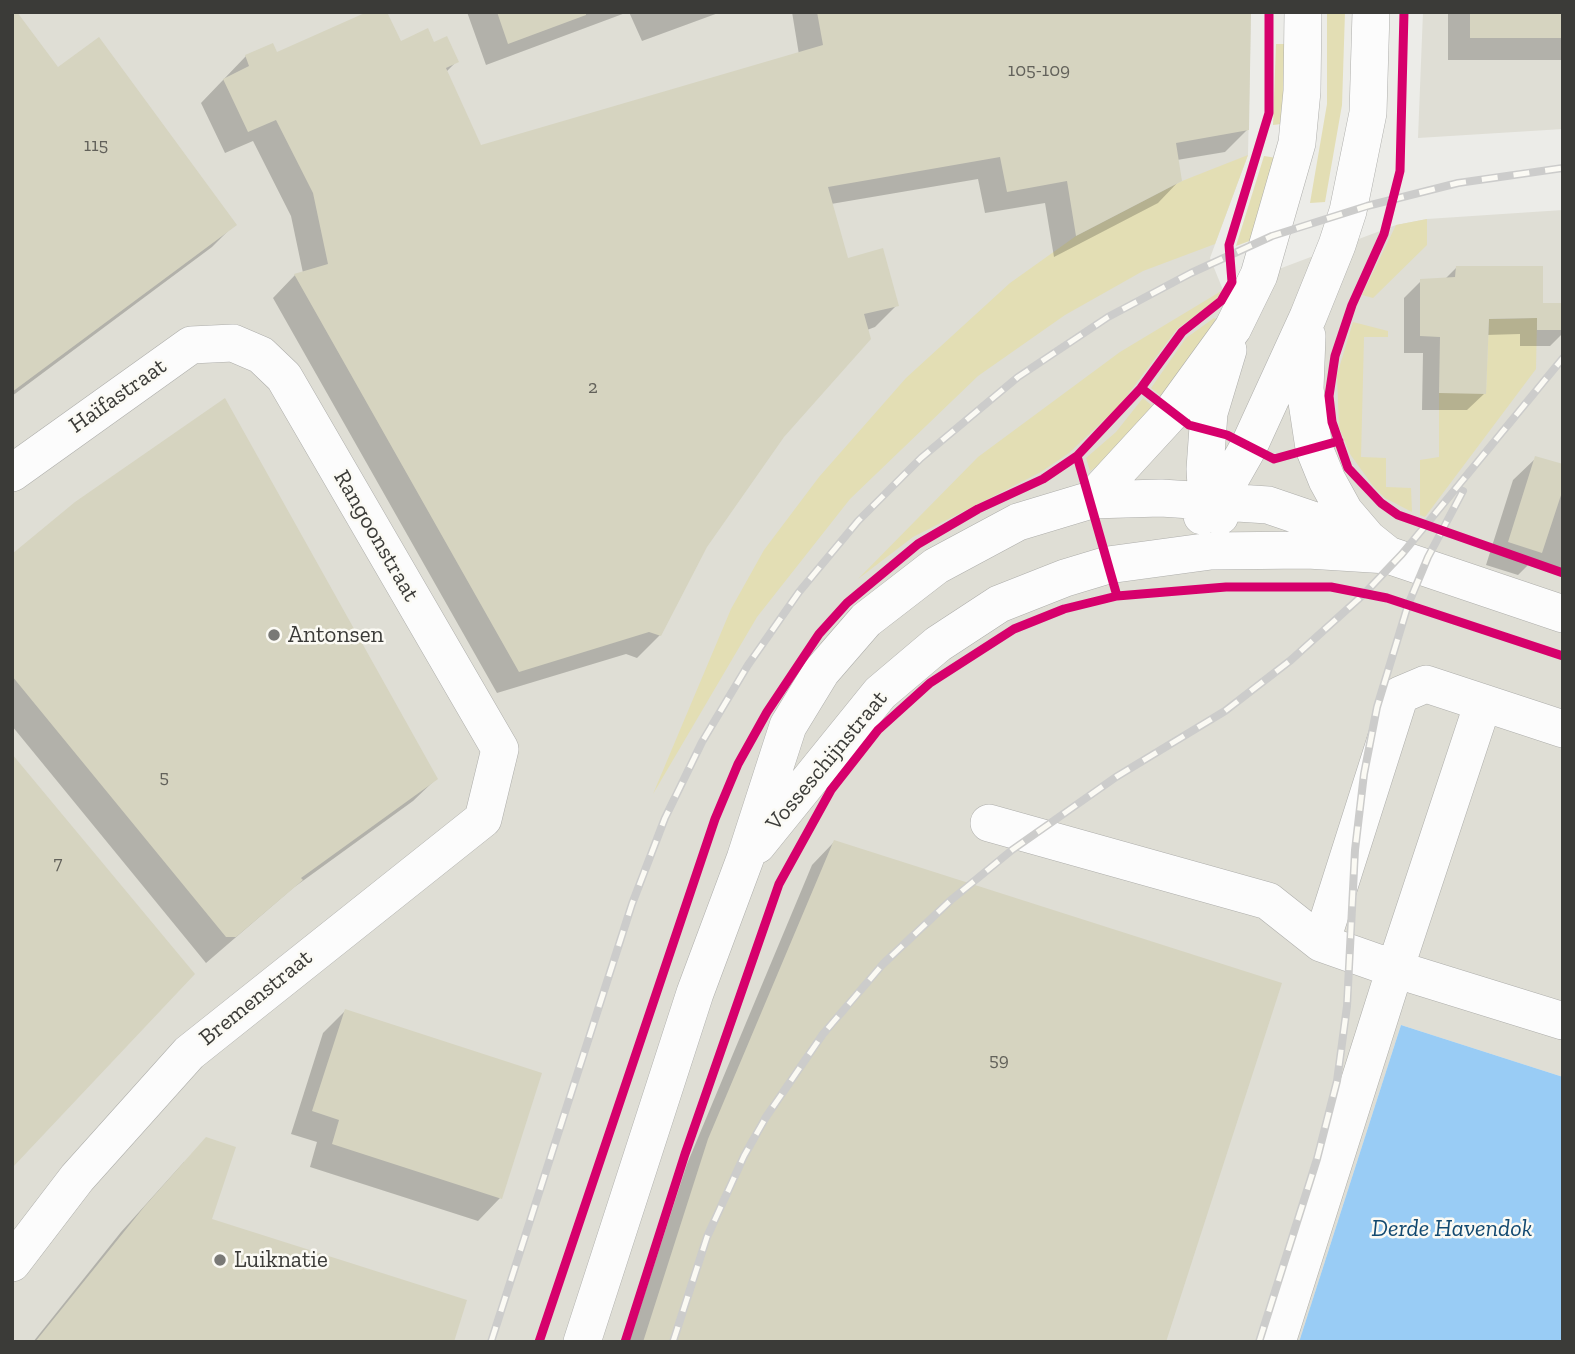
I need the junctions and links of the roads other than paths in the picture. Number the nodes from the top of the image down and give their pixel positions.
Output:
1 (1303, 12) edge
2 (1371, 12) edge
3 (1259, 275) junction
4 (1313, 305) junction
5 (1233, 328) junction
6 (233, 343) joint
7 (12, 473) edge
8 (1091, 500) junction
9 (1212, 503) junction
10 (1378, 547) junction
11 (1262, 553) junction
12 (1108, 565) junction
13 (1563, 614) edge
14 (1483, 703) junction
15 (1563, 729) edge
16 (500, 749) joint
17 (989, 823) dead end
18 (745, 859) junction
19 (1321, 943) junction
20 (1395, 969) junction
21 (1563, 1021) edge
22 (12, 1263) edge
23 (582, 1342) edge
24 (1277, 1342) edge

1 - 3 street
2 - 4 street
3 - 4 street
3 - 5 street
4 - 9 street
4 - 10 street
5 - 8 street
5 - 9 street
6 - 7 street, Haïfastraat
6 - 16 street, Rangoonstraat
8 - 9 street, Vosseschijnstraat
8 - 18 street, Vosseschijnstraat
9 - 10 street, Vosseschijnstraat
9 - 11 street
9 - 12 street
10 - 11 street, Vosseschijnstraat
10 - 13 street, Vosseschijnstraat
11 - 12 street, Vosseschijnstraat
12 - 18 street, Vosseschijnstraat
14 - 15 street
14 - 19 street
14 - 20 street
16 - 22 street, Bremenstraat
17 - 19 street
18 - 23 street, Vosseschijnstraat
19 - 20 street
20 - 21 street
20 - 24 street

